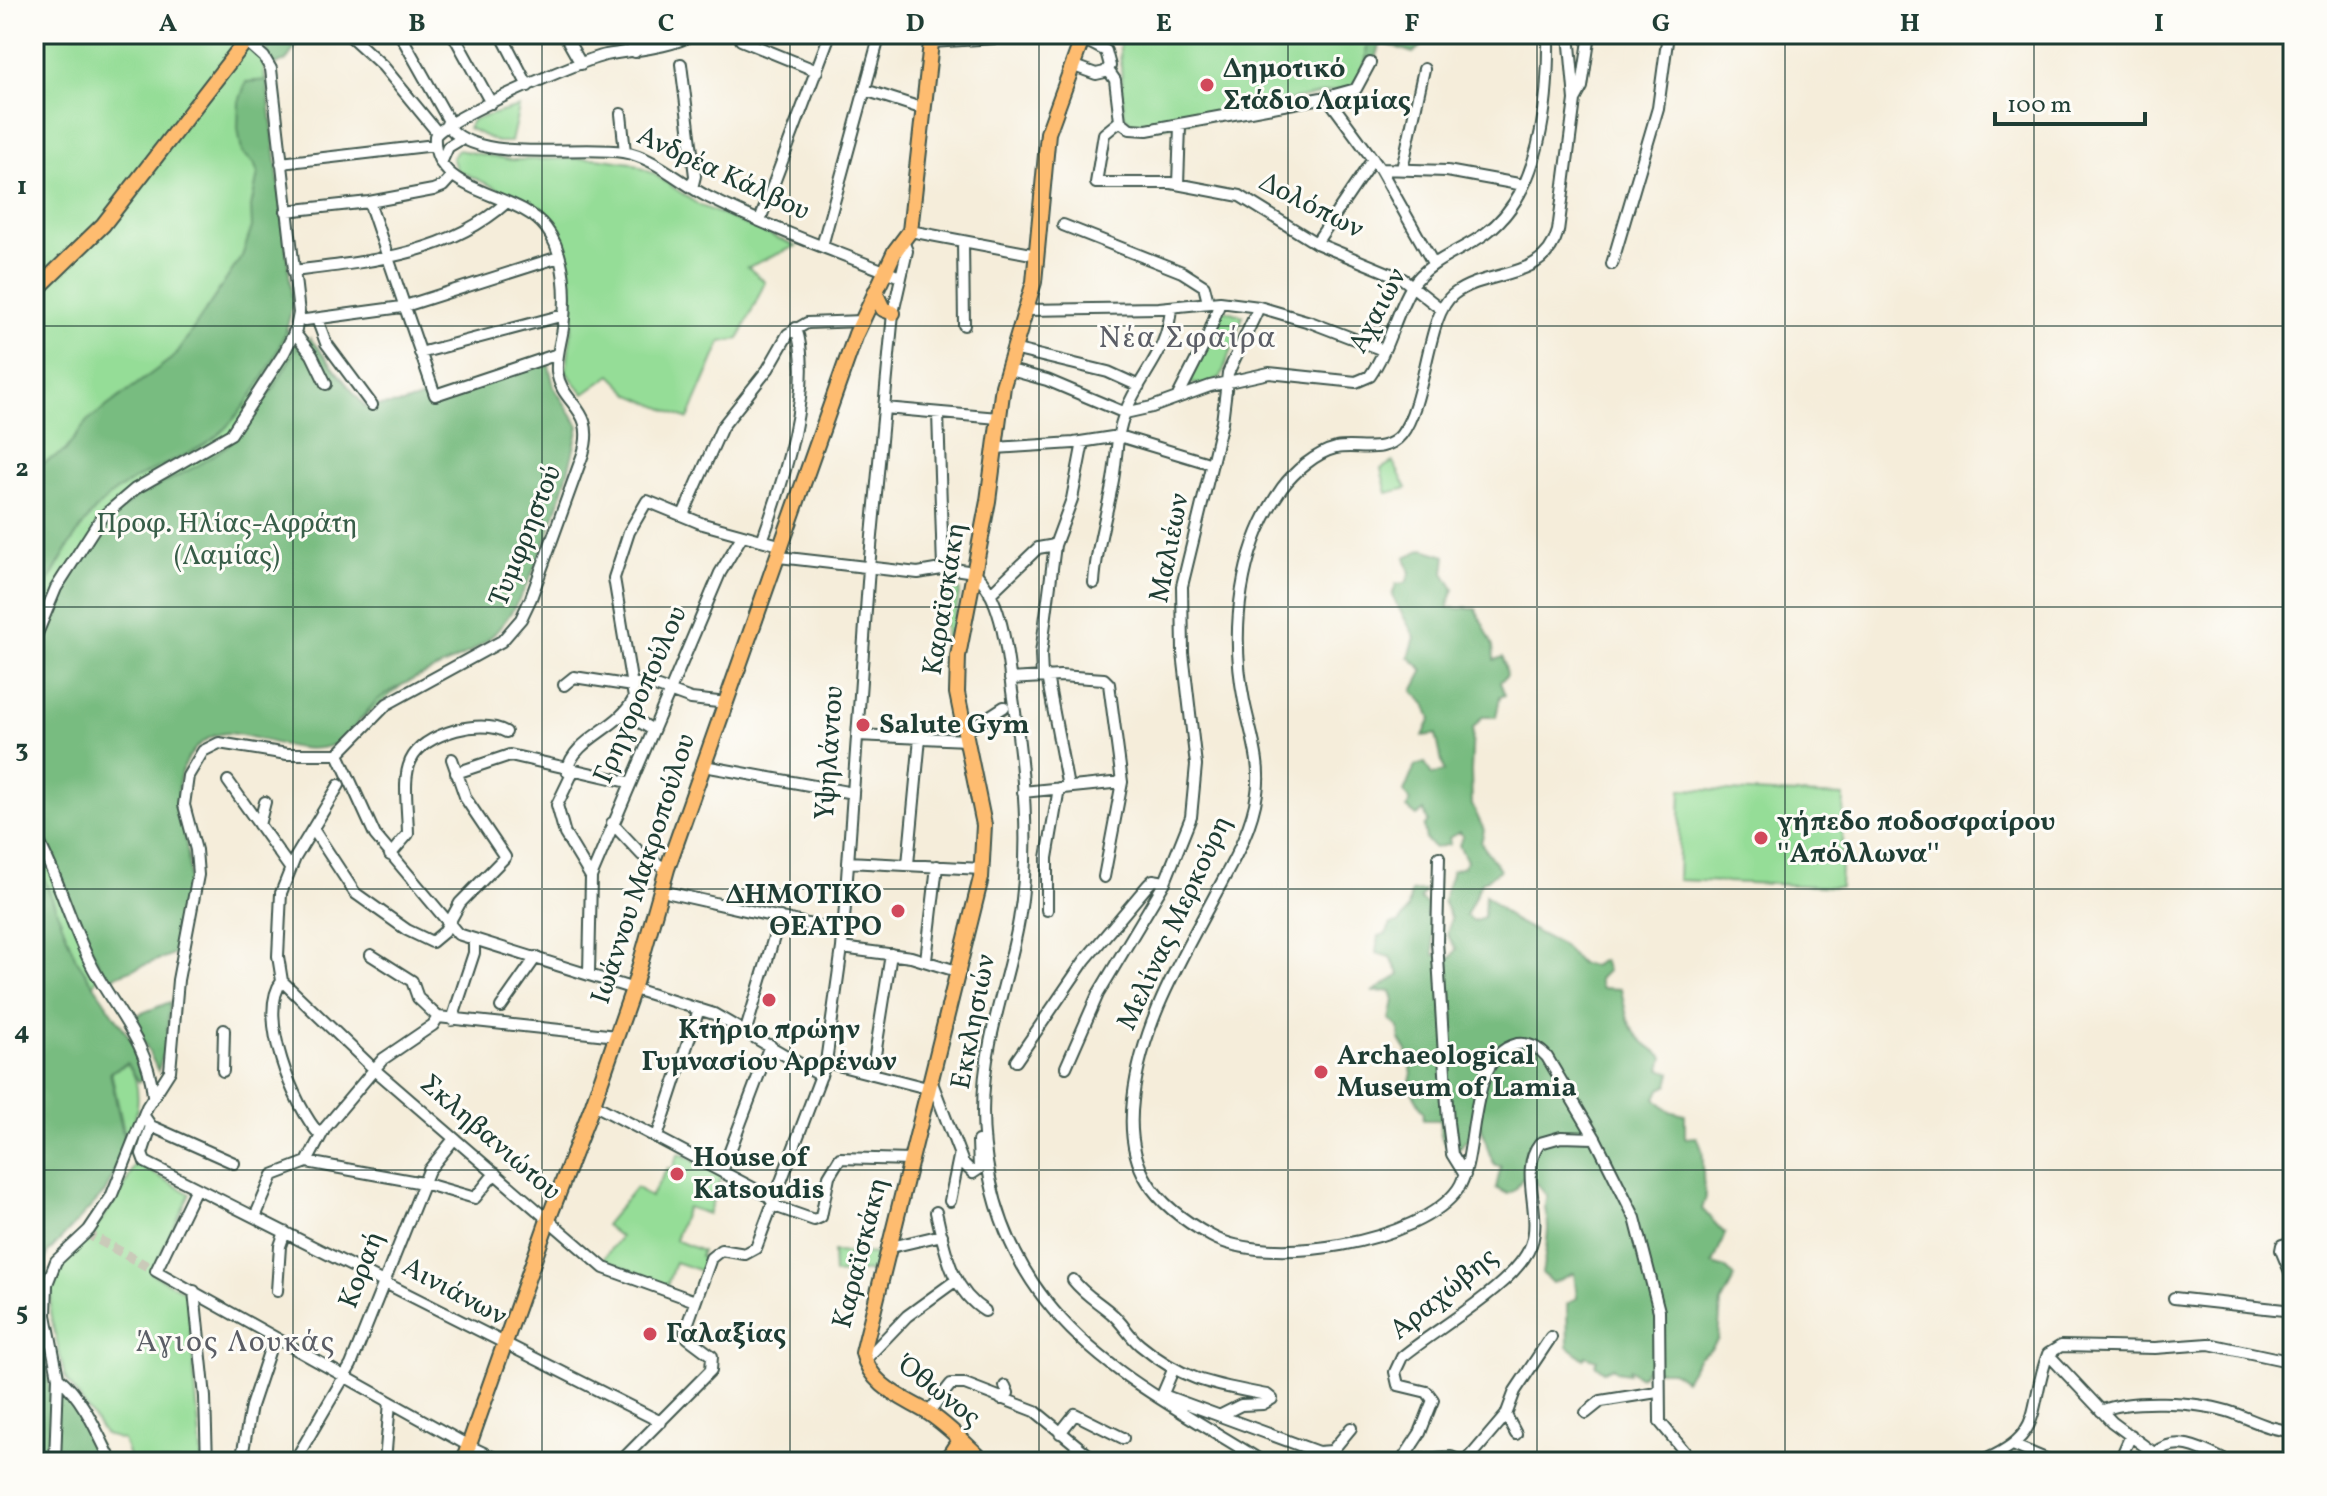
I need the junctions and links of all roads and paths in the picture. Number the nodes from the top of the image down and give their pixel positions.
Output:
1 (348, 34) edge
2 (400, 34) edge
3 (453, 34) edge
4 (501, 34) edge
5 (564, 34) edge
6 (629, 34) edge
7 (695, 34) edge
8 (830, 34) edge
9 (880, 34) edge
10 (1059, 34) edge
11 (1548, 34) edge
12 (1569, 34) edge
13 (1590, 34) edge
14 (1668, 34) edge
15 (1018, 35) edge
16 (1083, 35) edge
17 (248, 38) edge
18 (678, 38) edge
19 (932, 38) edge
20 (741, 40) dead end
21 (635, 52) junction
22 (1370, 63) dead end
23 (581, 64) junction
24 (681, 64) dead end
25 (1074, 66) junction
26 (1424, 69) dead end
27 (1108, 70) junction
28 (817, 71) junction
29 (528, 86) junction
30 (865, 90) junction
31 (1327, 97) junction
32 (1575, 100) junction
33 (491, 103) junction
34 (924, 109) junction
35 (621, 114) dead end
36 (1120, 121) junction
37 (449, 124) junction
38 (1180, 126) junction
39 (437, 132) junction
40 (463, 138) junction
41 (435, 145) junction
42 (625, 152) junction
43 (1373, 159) junction
44 (281, 163) junction
45 (441, 163) junction
46 (1380, 169) junction
47 (1402, 169) junction
48 (452, 176) junction
49 (1178, 184) junction
50 (1524, 185) junction
51 (692, 188) junction
52 (369, 202) junction
53 (507, 202) junction
54 (286, 211) junction
55 (760, 220) junction
56 (1063, 225) dead end
57 (906, 236) junction
58 (963, 241) junction
59 (1316, 243) junction
60 (822, 246) junction
61 (1037, 255) junction
62 (559, 257) junction
63 (388, 258) junction
64 (1433, 263) junction
65 (1612, 264) dead end
66 (293, 271) junction
67 (885, 271) junction
68 (900, 277) junction
69 (1413, 285) junction
70 (34, 292) edge
71 (875, 292) junction
72 (1208, 302) junction
73 (1220, 302) junction
74 (405, 306) junction
75 (1171, 307) junction
76 (1259, 307) junction
77 (1441, 309) junction
78 (1026, 310) junction
79 (893, 313) junction
80 (564, 315) junction
81 (317, 319) junction
82 (298, 321) junction
83 (862, 321) junction
84 (964, 325) dead end
85 (796, 328) junction
86 (294, 332) junction
87 (1013, 349) junction
88 (1383, 350) junction
89 (420, 353) junction
90 (558, 354) junction
91 (1007, 369) junction
92 (1226, 383) junction
93 (326, 384) dead end
94 (1139, 386) junction
95 (1177, 398) junction
96 (372, 405) dead end
97 (885, 408) junction
98 (938, 413) junction
99 (1125, 413) junction
100 (998, 418) junction
101 (1119, 436) junction
102 (1083, 442) junction
103 (995, 448) junction
104 (1212, 464) junction
105 (683, 515) junction
106 (742, 536) junction
107 (763, 538) junction
108 (1055, 545) junction
109 (781, 552) junction
110 (869, 568) junction
111 (943, 568) junction
112 (974, 572) junction
113 (1094, 583) dead end
114 (990, 594) junction
115 (34, 641) edge
116 (1045, 676) junction
117 (1010, 679) junction
118 (564, 685) dead end
119 (633, 685) junction
120 (671, 689) junction
121 (727, 703) junction
122 (1004, 707) dead end
123 (625, 713) junction
124 (653, 730) junction
125 (506, 732) dead end
126 (857, 735) junction
127 (966, 736) junction
128 (920, 738) junction
129 (338, 754) junction
130 (452, 759) dead end
131 (704, 766) junction
132 (567, 771) junction
133 (456, 773) junction
134 (228, 781) dead end
135 (628, 782) junction
136 (1122, 782) junction
137 (339, 785) dead end
138 (1064, 788) junction
139 (1023, 792) junction
140 (853, 793) junction
141 (265, 802) dead end
142 (612, 823) junction
143 (259, 825) junction
144 (313, 829) junction
145 (34, 833) edge
146 (390, 855) junction
147 (1439, 857) dead end
148 (848, 862) junction
149 (908, 864) junction
150 (937, 866) junction
151 (290, 868) junction
152 (667, 869) junction
153 (982, 869) junction
154 (591, 877) junction
155 (1104, 877) dead end
156 (1165, 882) junction
157 (670, 893) dead end
158 (1047, 910) dead end
159 (780, 917) junction
160 (448, 925) junction
161 (843, 932) junction
162 (474, 939) junction
163 (842, 948) junction
164 (891, 954) junction
165 (371, 955) dead end
166 (536, 957) junction
167 (926, 960) junction
168 (960, 972) junction
169 (589, 973) junction
170 (281, 978) junction
171 (634, 986) junction
172 (501, 1007) dead end
173 (699, 1009) junction
174 (438, 1017) junction
175 (452, 1020) junction
176 (224, 1030) dead end
177 (746, 1030) junction
178 (617, 1036) junction
179 (770, 1045) junction
180 (1016, 1061) dead end
181 (826, 1062) junction
182 (1066, 1067) dead end
183 (375, 1070) junction
184 (223, 1071) dead end
185 (872, 1074) junction
186 (821, 1076) junction
187 (929, 1082) junction
188 (153, 1095) junction
189 (593, 1104) junction
190 (146, 1112) junction
191 (982, 1123) junction
192 (151, 1126) junction
193 (320, 1135) junction
194 (657, 1137) junction
195 (1595, 1138) junction
196 (454, 1139) junction
197 (959, 1154) junction
198 (910, 1160) junction
199 (307, 1162) junction
200 (234, 1163) dead end
201 (722, 1172) junction
202 (495, 1173) junction
203 (1465, 1175) junction
204 (423, 1183) junction
205 (196, 1188) junction
206 (950, 1201) dead end
207 (773, 1204) junction
208 (936, 1212) dead end
209 (255, 1217) junction
210 (548, 1220) junction
211 (285, 1232) junction
212 (942, 1235) junction
213 (2293, 1242) edge
214 (887, 1248) junction
215 (2293, 1279) edge
216 (1073, 1280) dead end
217 (382, 1281) junction
218 (955, 1281) junction
219 (194, 1291) junction
220 (277, 1291) dead end
221 (2174, 1298) dead end
222 (695, 1301) junction
223 (985, 1311) dead end
224 (2293, 1311) edge
225 (274, 1337) junction
226 (1551, 1337) dead end
227 (504, 1345) junction
228 (2048, 1354) junction
229 (865, 1360) junction
230 (2293, 1362) edge
231 (1173, 1370) junction
232 (345, 1376) junction
233 (58, 1377) junction
234 (1005, 1386) dead end
235 (1657, 1392) junction
236 (1162, 1397) junction
237 (1001, 1399) junction
238 (390, 1402) junction
239 (2101, 1411) junction
240 (928, 1413) junction
241 (1586, 1413) dead end
242 (1221, 1415) junction
243 (1506, 1415) junction
244 (661, 1422) junction
245 (1351, 1428) dead end
246 (2293, 1431) edge
247 (1060, 1433) junction
248 (1516, 1434) dead end
249 (2131, 1435) junction
250 (1123, 1438) dead end
251 (960, 1439) junction
252 (469, 1446) junction
253 (2015, 1446) junction
254 (2156, 1452) junction
255 (1402, 1461) edge
256 (55, 1462) edge
257 (112, 1462) edge
258 (207, 1462) edge
259 (241, 1462) edge
260 (294, 1462) edge
261 (385, 1462) edge
262 (463, 1462) edge
263 (503, 1462) edge
264 (620, 1462) edge
265 (945, 1462) edge
266 (985, 1462) edge
267 (1097, 1462) edge
268 (1263, 1462) edge
269 (1464, 1462) edge
270 (1693, 1462) edge
271 (1980, 1462) edge
272 (2053, 1462) edge
273 (2119, 1462) edge
274 (2166, 1462) edge
275 (2228, 1462) edge

1 - 39 street
2 - 37 street, Ανδρέα Κάλβου
3 - 33 street
4 - 29 street
5 - 23 street
6 - 21 street
7 - 18 street
8 - 28 street
9 - 30 street
10 - 15 street
11 - 50 street, Αχαιών
12 - 32 street
13 - 32 street
14 - 65 street
15 - 19 street
16 - 25 main road, Καραϊσκάκη
16 - 27 street
17 - 44 street
17 - 70 main road
18 - 21 street
19 - 34 main road, Υψηλάντου
20 - 28 street
21 - 23 street
22 - 31 street
23 - 29 street
24 - 51 street
25 - 27 street
25 - 61 main road, Καραϊσκάκη
26 - 47 street
27 - 36 street
28 - 55 street
29 - 33 street
30 - 34 street
30 - 60 street
31 - 38 street
31 - 43 street
32 - 77 street
33 - 37 street
34 - 57 main road, Υψηλάντου
35 - 42 street
36 - 38 street
36 - 49 street, Δολόπων
37 - 39 street
37 - 40 street, Ανδρέα Κάλβου
38 - 49 street
39 - 41 street, Τυμφρηστού
40 - 42 street, Ανδρέα Κάλβου
40 - 45 street
41 - 44 street
41 - 45 street, Τυμφρηστού
42 - 51 street, Ανδρέα Κάλβου
43 - 46 street
43 - 59 street
44 - 54 street
45 - 48 street, Τυμφρηστού
46 - 47 street
46 - 64 street
47 - 50 street
48 - 52 street
48 - 53 street, Τυμφρηστού
49 - 59 street, Δολόπων
50 - 64 street, Αχαιών
51 - 55 street, Ανδρέα Κάλβου
52 - 54 street
52 - 63 street
53 - 62 street, Τυμφρηστού
53 - 63 street
54 - 66 street
55 - 60 street, Ανδρέα Κάλβου
56 - 72 street
57 - 58 street
57 - 67 main road, Υψηλάντου
57 - 68 street, Υψηλάντου
58 - 61 street
58 - 84 street
59 - 69 street, Δολόπων
60 - 67 street, Ανδρέα Κάλβου
61 - 78 main road, Καραϊσκάκη
62 - 74 street
62 - 80 street, Τυμφρηστού
63 - 66 street
63 - 74 street
64 - 69 street, Αχαιών
66 - 82 street
67 - 68 street, Ανδρέα Κάλβου
67 - 71 main road, Υψηλάντου
68 - 79 street, Υψηλάντου
69 - 77 street, Δολόπων
69 - 88 street, Αχαιών
71 - 79 main road
71 - 83 main road, Ιωάννου Μακροπούλου
72 - 73 street
72 - 75 street
73 - 76 street
73 - 95 street
74 - 81 street
74 - 89 street
75 - 78 street
75 - 94 street
76 - 88 street
76 - 92 street, Μαλιέων
77 - 203 street, Μελίνας Μερκούρη
78 - 87 main road, Καραϊσκάκη
79 - 97 street, Υψηλάντου
80 - 89 street
80 - 90 street, Τυμφρηστού
81 - 82 street
81 - 96 street
82 - 86 street
83 - 85 street
83 - 109 main road, Ιωάννου Μακροπούλου
85 - 105 street
85 - 107 street
86 - 93 street
86 - 115 street
87 - 91 main road, Καραϊσκάκη
87 - 94 street
88 - 92 street, Αχαιών
89 - 90 street
90 - 129 street, Τυμφρηστού
91 - 99 street
91 - 100 main road, Καραϊσκάκη
92 - 95 street, Αχαιών
92 - 104 street, Μαλιέων
94 - 99 street
95 - 99 street, Αχαιών
97 - 98 street
97 - 110 street, Υψηλάντου
98 - 100 street
98 - 111 street
99 - 101 street
100 - 103 main road, Καραϊσκάκη
101 - 102 street
101 - 104 street
101 - 113 street
102 - 103 street
102 - 108 street
103 - 112 main road, Καραϊσκάκη
104 - 156 street, Μαλιέων
105 - 106 street
105 - 119 street
106 - 107 street
106 - 120 street, Γρηγοροπούλου
107 - 109 street
108 - 114 street
108 - 116 street
109 - 110 street
109 - 121 main road, Ιωάννου Μακροπούλου
110 - 111 street
110 - 126 street, Υψηλάντου
111 - 112 street
112 - 114 street, Εκκλησιών
112 - 127 main road, Καραϊσκάκη
114 - 117 street, Εκκλησιών
116 - 117 street
116 - 136 street
116 - 138 street
117 - 139 street, Εκκλησιών
118 - 119 street
119 - 120 street
119 - 123 street
120 - 121 street
120 - 124 street, Γρηγοροπούλου
121 - 131 main road, Ιωάννου Μακροπούλου
122 - 127 street
123 - 124 street
123 - 132 street
124 - 135 street, Γρηγοροπούλου
125 - 146 street
126 - 128 street
126 - 140 street, Υψηλάντου
127 - 128 street
127 - 153 main road, Καραϊσκάκη
128 - 149 street
129 - 146 street
129 - 188 street
130 - 133 street
131 - 140 street
131 - 152 main road, Ιωάννου Μακροπούλου
132 - 133 street
132 - 135 street
132 - 154 street
133 - 160 street
134 - 143 street
135 - 142 street, Γρηγοροπούλου
136 - 138 street
136 - 155 street
137 - 144 street
138 - 139 street
138 - 158 street
139 - 191 street, Εκκλησιών
140 - 148 street, Υψηλάντου
141 - 143 street
142 - 152 street
142 - 154 street, Γρηγοροπούλου
143 - 151 street
144 - 151 street
144 - 160 street
145 - 188 street
146 - 160 street
147 - 203 street
148 - 149 street
148 - 161 street, Υψηλάντου
149 - 150 street
150 - 153 street
150 - 167 street
151 - 170 street
152 - 171 main road, Ιωάννου Μακροπούλου
153 - 168 main road, Καραϊσκάκη
154 - 169 street
156 - 180 street
156 - 182 street, Μαλιέων
157 - 159 street
159 - 161 street
159 - 177 street
160 - 162 street
161 - 163 street, Υψηλάντου
162 - 166 street
162 - 175 street
163 - 164 street
163 - 181 street, Υψηλάντου
164 - 167 street
164 - 185 street
165 - 174 street
166 - 169 street
166 - 172 street
167 - 168 street
168 - 187 main road, Καραϊσκάκη
169 - 171 street
170 - 183 street, Σκληβανιώτου
170 - 193 street
171 - 173 street
171 - 178 main road, Ιωάννου Μακροπούλου
173 - 177 street
173 - 194 street
174 - 175 street
174 - 183 street
175 - 178 street
176 - 184 street
177 - 179 street
178 - 189 main road, Ιωάννου Μακροπούλου
179 - 186 street
179 - 201 street
181 - 185 street
181 - 186 street, Υψηλάντου
183 - 193 street
183 - 196 street, Σκληβανιώτου
185 - 187 street
186 - 207 street, Υψηλάντου
187 - 197 street
187 - 198 main road, Καραϊσκάκη
188 - 190 street
189 - 194 street
189 - 210 main road, Ιωάννου Μακροπούλου
190 - 192 street
190 - 233 street
191 - 197 street
191 - 236 street, Εκκλησιών
192 - 200 street
192 - 205 street, Αινιάνων
193 - 199 street
194 - 201 street
195 - 203 street
195 - 235 street
195 - 255 street, Αραχώβης
196 - 202 street, Σκληβανιώτου
196 - 204 street, Κοραή
197 - 206 street
198 - 207 street
198 - 214 main road, Καραϊσκάκη
199 - 204 street
199 - 209 street
201 - 207 street
202 - 204 street
202 - 210 street, Σκληβανιώτου
204 - 217 street, Κοραή
205 - 209 street, Αινιάνων
205 - 219 street
207 - 222 street, Υψηλάντου
208 - 212 street
209 - 211 street, Αινιάνων
210 - 222 street, Σκληβανιώτου
210 - 227 main road, Ιωάννου Μακροπούλου
211 - 217 street, Αινιάνων
211 - 220 street
212 - 214 street
212 - 218 street
213 - 215 street
214 - 229 main road, Καραϊσκάκη
216 - 231 street
217 - 227 street, Αινιάνων
217 - 232 street, Κοραή
218 - 223 street
218 - 229 street
219 - 225 street
219 - 258 street
221 - 224 street
222 - 244 street
225 - 232 street
225 - 259 street
226 - 243 street
227 - 244 street, Αινιάνων
227 - 252 main road, Ιωάννου Μακροπούλου
228 - 230 street
228 - 239 street
228 - 253 street
229 - 240 main road, Όθωνος
231 - 236 street
231 - 242 street
232 - 238 street
232 - 260 street, Κοραή
233 - 256 street
233 - 257 street
234 - 237 street
235 - 241 street
235 - 270 street
236 - 242 street
236 - 268 street, Εκκλησιών
237 - 240 street
237 - 247 street
238 - 252 street
238 - 261 street
239 - 246 street
239 - 249 street
240 - 251 main road, Όθωνος
242 - 245 street
243 - 248 street
243 - 269 street
244 - 264 street
247 - 250 street
247 - 267 street
249 - 254 street
249 - 273 street
251 - 265 main road
251 - 266 main road, Όθωνος
252 - 262 main road, Ιωάννου Μακροπούλου
252 - 263 street
253 - 271 street
253 - 272 street
254 - 274 street
254 - 275 street
255 - 269 street

